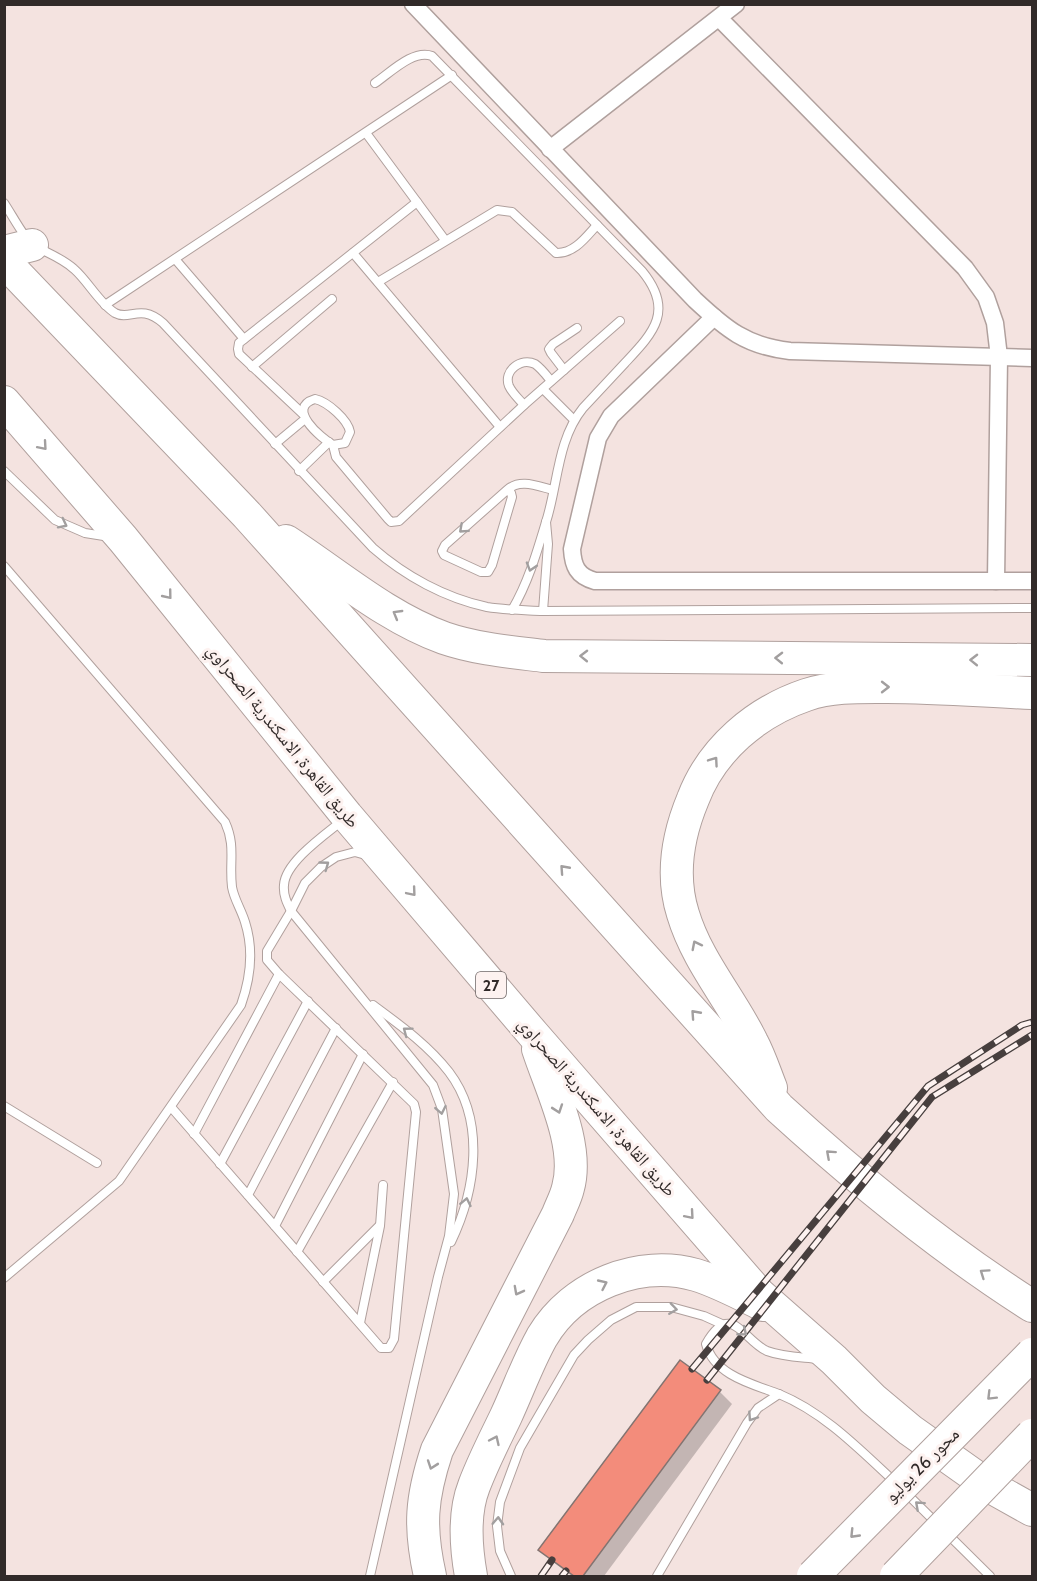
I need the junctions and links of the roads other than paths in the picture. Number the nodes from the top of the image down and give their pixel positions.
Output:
1 (413, 4) edge
2 (736, 4) edge
3 (718, 18) junction
4 (452, 75) junction
5 (375, 82) dead end
6 (366, 133) junction
7 (550, 149) junction
8 (417, 202) junction
9 (4, 203) edge
10 (597, 225) junction
11 (445, 240) junction
12 (18, 248) edge
13 (353, 253) junction
14 (175, 259) junction
15 (4, 261) edge
16 (378, 282) junction
17 (332, 299) dead end
18 (105, 305) junction
19 (714, 317) junction
20 (620, 321) dead end
21 (577, 328) dead end
22 (244, 339) junction
23 (999, 357) junction
24 (1032, 358) edge
25 (252, 368) junction
26 (564, 370) junction
27 (551, 381) junction
28 (543, 388) junction
29 (4, 402) edge
30 (524, 405) junction
31 (304, 416) junction
32 (574, 420) junction
33 (500, 427) junction
34 (275, 444) junction
35 (331, 444) junction
36 (4, 471) edge
37 (299, 471) junction
38 (507, 490) junction
39 (553, 490) junction
40 (247, 515) junction
41 (546, 522) junction
42 (123, 538) junction
43 (4, 566) edge
44 (996, 581) junction
45 (1032, 581) edge
46 (1032, 608) edge
47 (512, 610) junction
48 (543, 611) junction
49 (1032, 660) edge
50 (1032, 693) edge
51 (347, 816) junction
52 (387, 861) junction
53 (291, 911) junction
54 (279, 974) junction
55 (360, 995) junction
56 (308, 1001) junction
57 (336, 1028) junction
58 (533, 1034) junction
59 (363, 1054) junction
60 (393, 1082) junction
61 (4, 1106) edge
62 (171, 1107) junction
63 (779, 1108) junction
64 (194, 1134) junction
65 (97, 1163) dead end
66 (220, 1164) junction
67 (384, 1185) dead end
68 (248, 1195) junction
69 (275, 1226) junction
70 (380, 1226) junction
71 (297, 1252) junction
72 (445, 1256) junction
73 (4, 1278) edge
74 (323, 1282) junction
75 (1032, 1306) edge
76 (780, 1313) junction
77 (360, 1323) junction
78 (724, 1325) junction
79 (1032, 1354) edge
80 (834, 1360) junction
81 (779, 1394) junction
82 (1032, 1435) edge
83 (1032, 1510) edge
84 (370, 1576) edge
85 (430, 1576) edge
86 (471, 1576) edge
87 (511, 1576) edge
88 (657, 1576) edge
89 (813, 1576) edge
90 (896, 1576) edge
91 (990, 1576) edge

1 - 7 street
2 - 3 street
3 - 7 street
3 - 23 street
4 - 5 lane
4 - 6 lane
4 - 10 lane
6 - 8 lane
6 - 14 lane
7 - 19 street
8 - 11 lane
8 - 13 lane
9 - 12 lane
10 - 11 lane
10 - 32 lane
11 - 16 lane
12 - 18 lane
13 - 16 lane
13 - 22 lane
14 - 18 lane
14 - 22 lane
15 - 40 highway
16 - 33 lane
17 - 25 lane
18 - 34 lane
19 - 23 street
19 - 44 street
20 - 26 lane
21 - 26 lane
22 - 25 lane
23 - 24 street
23 - 44 street
25 - 31 lane
26 - 27 lane
27 - 28 lane
27 - 30 lane
28 - 30 lane
28 - 32 lane
29 -> 42 highway, طريق القاهرة, الاسكندرية الصحراوي / 27
30 - 33 lane
31 - 34 lane
31 - 35 lane
31 - 35 lane
32 - 39 lane
33 - 35 lane
34 - 37 lane
35 - 37 lane
36 -> 42 lane
37 - 47 lane
38 -> 38 lane
38 - 39 lane
39 - 41 lane
49 -> 40 highway
63 -> 40 highway
41 -> 47 lane
41 - 48 lane
42 -> 51 highway, طريق القاهرة, الاسكندرية الصحراوي / 27
43 - 62 lane
44 - 45 street
46 - 48 lane
47 - 48 lane
63 -> 50 highway
51 - 52 highway, طريق القاهرة, الاسكندرية الصحراوي / 27
51 - 53 lane
53 -> 52 lane
52 -> 58 highway, طريق القاهرة, الاسكندرية الصحراوي / 27
53 - 54 lane
53 - 55 lane
54 - 56 lane
54 - 64 lane
55 -> 72 lane
72 -> 55 lane
56 - 57 lane
56 - 66 lane
57 - 59 lane
57 - 68 lane
58 -> 76 highway, طريق القاهرة, الاسكندرية الصحراوي / 27
58 -> 85 highway
59 - 60 lane
59 - 69 lane
60 - 71 lane
60 - 77 lane
61 - 65 lane
62 - 64 lane
62 - 73 lane
75 -> 63 highway
64 - 66 lane
66 - 68 lane
67 - 70 lane
68 - 69 lane
69 - 71 lane
70 - 74 lane
70 - 77 lane
71 - 74 lane
72 - 84 lane
74 - 77 lane
76 - 80 highway, طريق القاهرة, الاسكندرية الصحراوي / 27
86 -> 76 highway
78 -> 80 lane
78 - 81 lane
87 -> 78 lane
79 -> 89 highway, محور 26 يوليو, bridge
80 - 83 highway, طريق القاهرة, الاسكندرية الصحراوي / 27
81 -> 88 lane
91 -> 81 lane
82 - 90 highway, bridge

